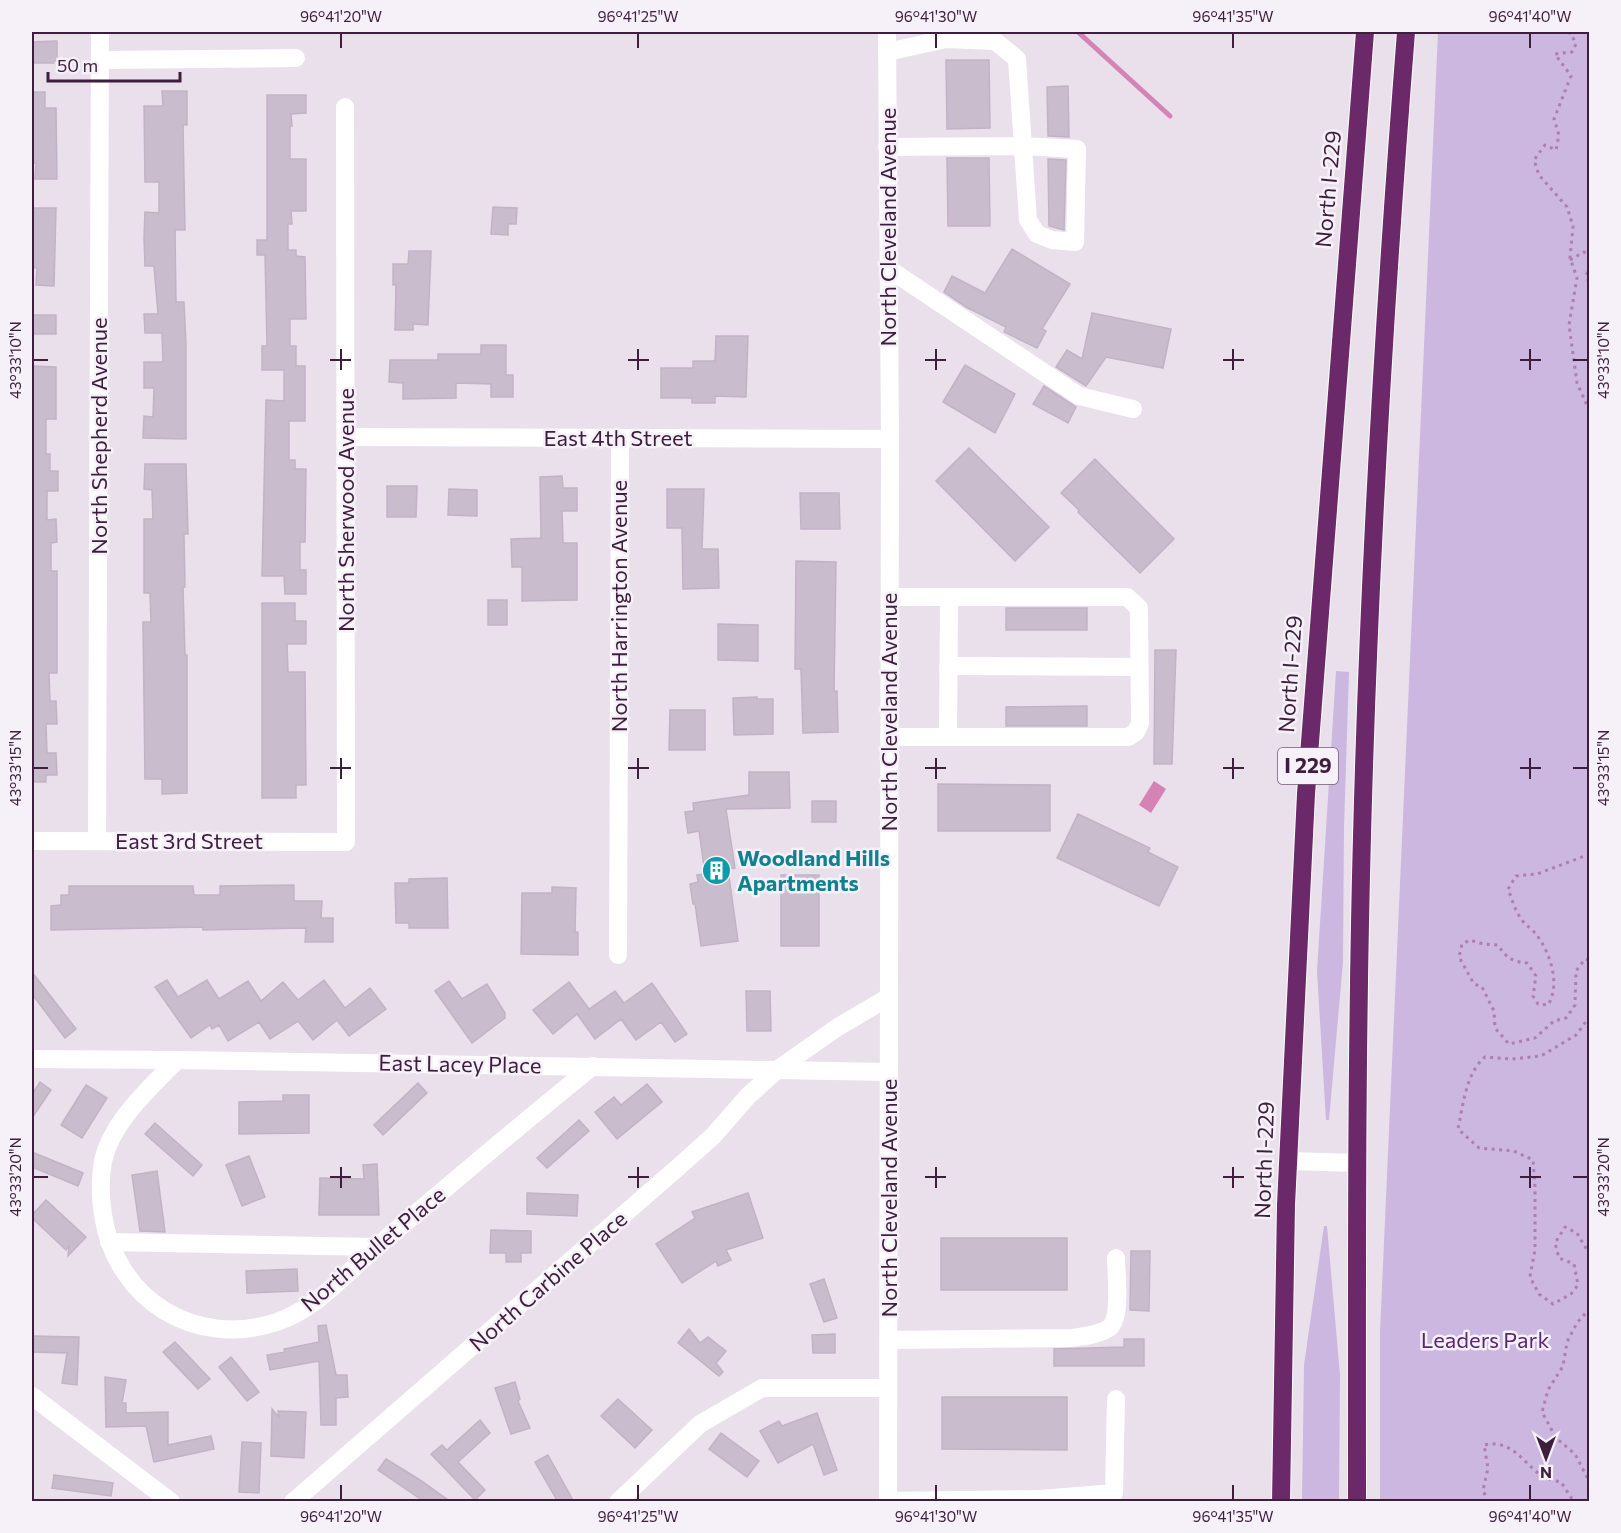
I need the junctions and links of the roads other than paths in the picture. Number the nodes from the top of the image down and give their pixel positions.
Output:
1 (100, 32) edge
2 (886, 32) edge
3 (1365, 32) edge
4 (1406, 32) edge
5 (886, 52) junction
6 (296, 58) dead end
7 (100, 60) junction
8 (345, 107) dead end
9 (1023, 146) junction
10 (887, 147) junction
11 (889, 269) junction
12 (1133, 409) dead end
13 (346, 437) junction
14 (620, 438) junction
15 (890, 439) junction
16 (890, 597) junction
17 (949, 597) junction
18 (948, 666) junction
19 (1139, 667) junction
20 (889, 737) junction
21 (948, 737) junction
22 (32, 841) edge
23 (97, 841) junction
24 (346, 842) joint
25 (618, 955) dead end
26 (889, 997) junction
27 (32, 1059) edge
28 (177, 1060) junction
29 (592, 1066) junction
30 (778, 1069) junction
31 (889, 1072) junction
32 (1288, 1161) junction
33 (1358, 1163) junction
34 (109, 1242) junction
35 (376, 1247) junction
36 (1116, 1258) dead end
37 (889, 1340) junction
38 (888, 1388) junction
39 (32, 1396) edge
40 (1116, 1399) dead end
41 (888, 1501) edge
42 (171, 1502) edge
43 (293, 1502) edge
44 (618, 1502) edge
45 (1281, 1502) edge
46 (1357, 1502) edge

1 - 7 street, North Shepherd Avenue
2 - 5 street, North Cleveland Avenue
3 - 32 highway, North I-229 / I 229
4 - 33 highway, I 229
5 - 9 street
5 - 10 street, North Cleveland Avenue
6 - 7 street
7 - 23 street, North Shepherd Avenue
8 - 13 street, North Sherwood Avenue
9 - 9 street
9 - 10 street
10 - 11 street, North Cleveland Avenue
11 - 12 street
11 - 15 street, North Cleveland Avenue
13 - 14 street, East 4th Street
13 - 24 street, North Sherwood Avenue
14 - 15 street, East 4th Street
14 - 25 street, North Harrington Avenue
15 - 16 street, North Cleveland Avenue
16 - 17 street
16 - 20 street, North Cleveland Avenue
17 - 18 street
17 - 19 street
18 - 19 street
18 - 21 street
19 - 21 street
20 - 21 street
20 - 26 street, North Cleveland Avenue
22 - 23 street, East 3rd Street
23 - 24 street, East 3rd Street
26 - 30 street, North Carbine Place
26 - 31 street, North Cleveland Avenue
27 - 28 street, East Lacey Place
28 - 29 street, East Lacey Place
28 - 34 street, North Bullet Place
29 - 30 street, East Lacey Place
29 - 35 street, North Bullet Place
30 - 31 street, East Lacey Place
30 - 43 street, North Carbine Place
31 - 37 street, North Cleveland Avenue
32 - 33 street
32 - 45 highway, North I-229 / I 229
33 - 46 highway, I 229
34 - 35 street
34 - 35 street, North Bullet Place
36 - 37 street
37 - 38 street, North Cleveland Avenue
38 - 41 street, North Cleveland Avenue
38 - 44 street
39 - 42 street
40 - 41 street

